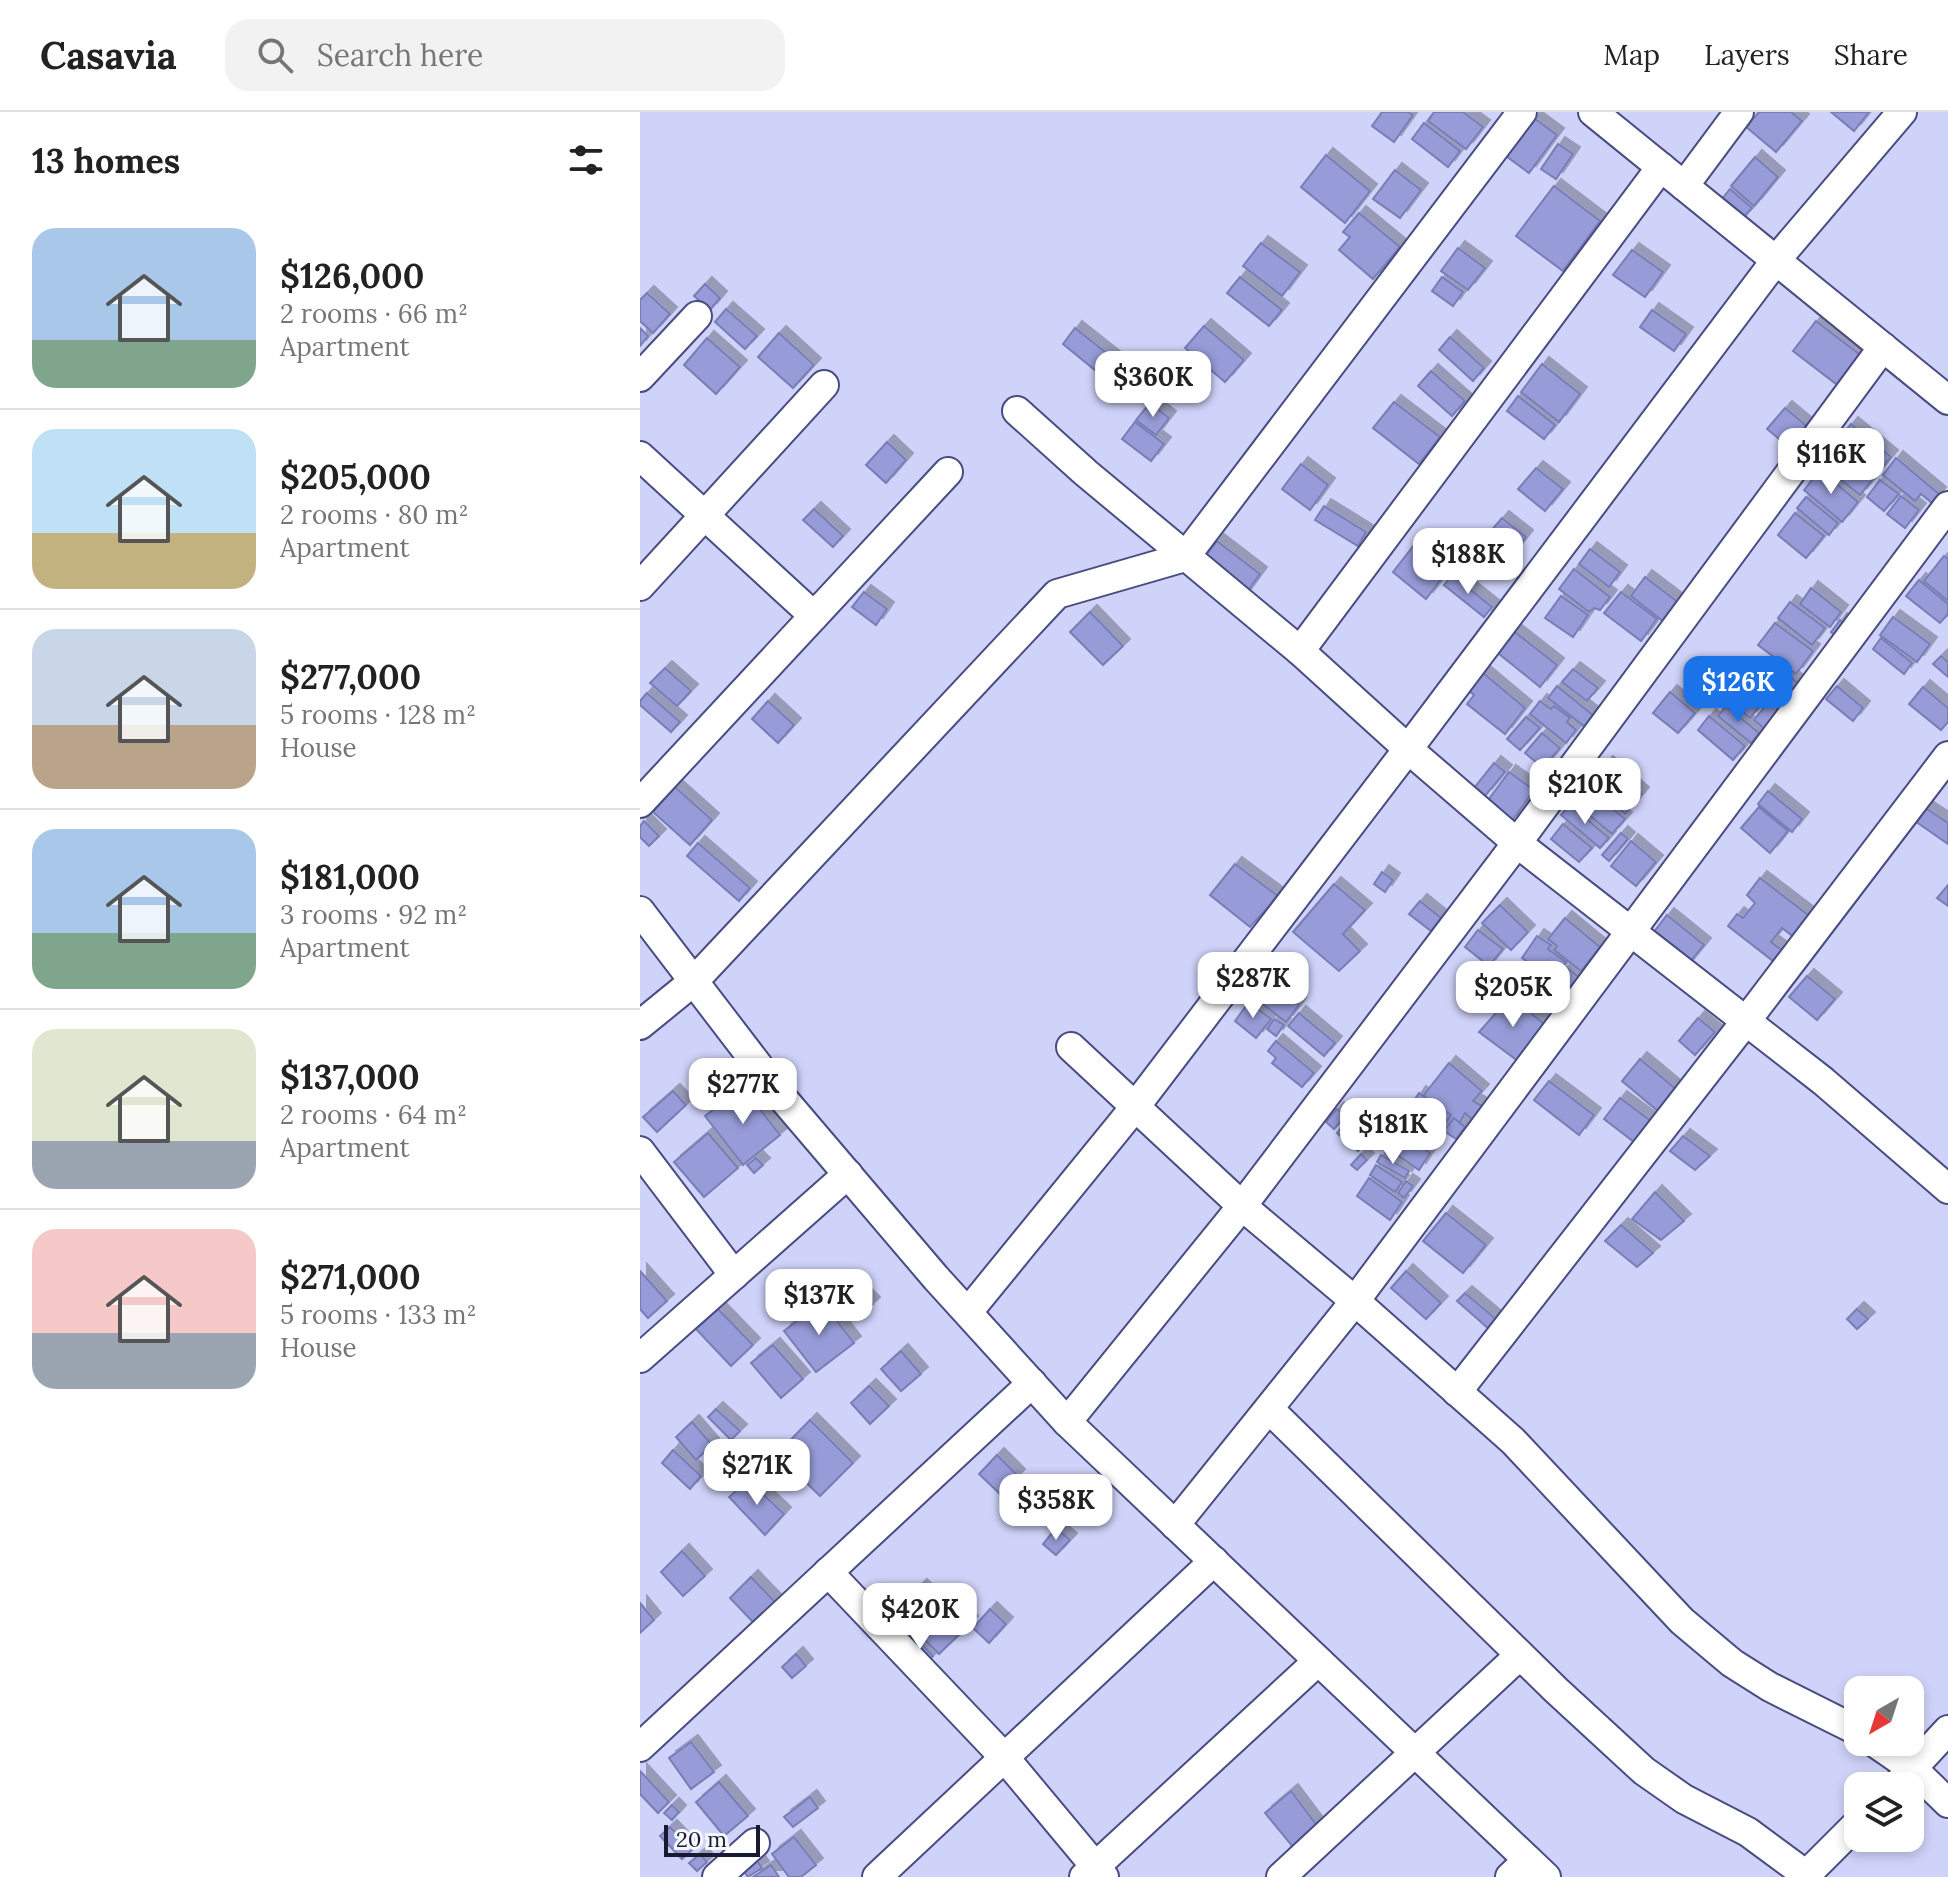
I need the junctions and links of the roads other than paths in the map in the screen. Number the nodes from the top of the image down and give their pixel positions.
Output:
1 (1522, 112) edge
2 (1593, 112) edge
3 (1739, 112) edge
4 (1902, 112) edge
5 (1661, 167) junction
6 (1684, 186) junction
7 (1776, 260) junction
8 (697, 316) dead end
9 (1883, 347) junction
10 (640, 377) edge
11 (824, 385) dead end
12 (1948, 400) edge
13 (1017, 411) dead end
14 (640, 456) edge
15 (948, 472) dead end
16 (1948, 506) edge
17 (705, 516) junction
18 (1185, 557) junction
19 (640, 586) edge
20 (814, 616) junction
21 (1300, 651) junction
22 (1408, 749) junction
23 (1948, 756) edge
24 (640, 803) edge
25 (1517, 843) junction
26 (640, 911) edge
27 (1632, 933) junction
28 (694, 981) junction
29 (1746, 1021) junction
30 (640, 1025) edge
31 (1071, 1047) dead end
32 (1135, 1107) junction
33 (640, 1151) edge
34 (848, 1174) junction
35 (1948, 1189) edge
36 (1242, 1206) junction
37 (734, 1275) junction
38 (1355, 1301) junction
39 (968, 1312) junction
40 (640, 1358) edge
41 (1032, 1383) junction
42 (1457, 1392) junction
43 (1269, 1409) junction
44 (1067, 1422) junction
45 (1175, 1525) junction
46 (1214, 1561) junction
47 (828, 1572) junction
48 (1520, 1655) junction
49 (1318, 1661) junction
50 (1844, 1724) edge
51 (1948, 1730) edge
52 (640, 1747) edge
53 (1415, 1753) junction
54 (1886, 1756) edge
55 (1004, 1757) junction
56 (1900, 1772) edge
57 (1910, 1772) edge
58 (1924, 1789) edge
59 (1948, 1803) edge
60 (1844, 1837) edge
61 (755, 1843) dead end
62 (1528, 1871) edge
63 (1095, 1874) edge
64 (1806, 1876) edge
65 (717, 1877) edge
66 (877, 1877) edge
67 (1281, 1877) edge

1 - 18 street
2 - 5 street
3 - 6 street
4 - 7 street
5 - 6 street
5 - 21 street
6 - 7 street
7 - 9 street
7 - 22 street
8 - 10 street
9 - 12 street
9 - 25 street
11 - 17 street
13 - 18 street
14 - 17 street
15 - 20 street
16 - 27 street
17 - 19 street
17 - 20 street
18 - 21 street
18 - 28 street
20 - 24 street
21 - 22 street
22 - 25 street
22 - 32 street
23 - 29 street
25 - 27 street
25 - 36 street
26 - 28 street
27 - 29 street
27 - 38 street
28 - 30 street
28 - 34 street
29 - 35 street
29 - 42 street
31 - 32 street
32 - 36 street
32 - 39 street
33 - 37 street
34 - 37 street
34 - 39 street
36 - 38 street
36 - 44 street
37 - 40 street
38 - 42 street
38 - 43 street
39 - 41 street
41 - 44 street
41 - 47 street
42 - 50 street
43 - 45 street
43 - 48 street
44 - 45 street
45 - 46 street
46 - 49 street
46 - 55 street
47 - 52 street
47 - 55 street
48 - 53 street
48 - 64 street
49 - 53 street
49 - 63 street
51 - 57 street
53 - 62 street
53 - 67 street
54 - 56 street
55 - 63 street
55 - 66 street
58 - 59 street
60 - 64 street
61 - 65 street

